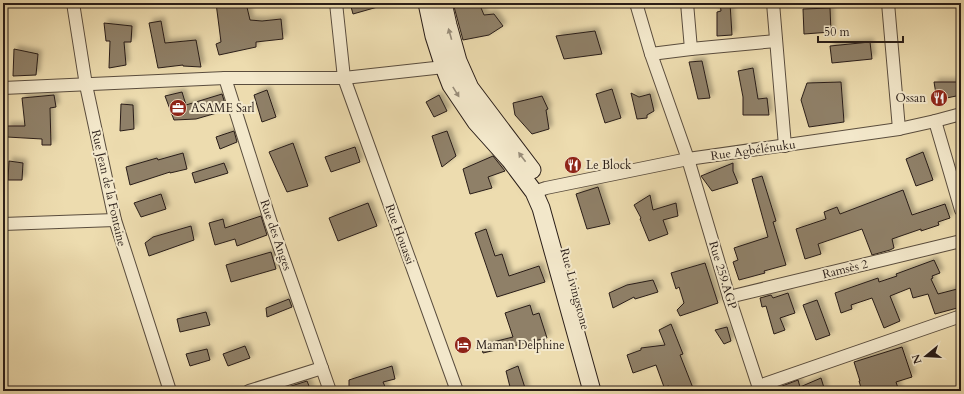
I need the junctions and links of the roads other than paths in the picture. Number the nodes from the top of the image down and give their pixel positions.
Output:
1 (73, 3) edge
2 (336, 3) edge
3 (427, 3) edge
4 (443, 3) edge
5 (636, 3) edge
6 (687, 3) edge
7 (774, 3) edge
8 (888, 3) edge
9 (776, 41) junction
10 (691, 49) junction
11 (651, 54) junction
12 (451, 64) junction
13 (225, 78) junction
14 (344, 78) junction
15 (86, 85) junction
16 (3, 88) edge
17 (961, 114) edge
18 (935, 122) junction
19 (899, 129) junction
20 (785, 146) junction
21 (688, 159) junction
22 (540, 190) junction
23 (961, 210) edge
24 (115, 220) junction
25 (3, 224) edge
26 (961, 241) edge
27 (729, 297) junction
28 (961, 316) edge
29 (322, 368) junction
30 (759, 389) edge
31 (170, 391) edge
32 (249, 391) edge
33 (330, 391) edge
34 (457, 391) edge
35 (592, 391) edge
36 (602, 391) edge

1 - 15 street, Rue Jean de la Fontaine
2 - 14 street, Rue Houassi
3 - 12 street
12 -> 4 street
5 - 11 street, Rue 259.AGP
6 - 10 street
7 - 9 street
8 - 19 street
9 - 10 street
9 - 20 street
10 - 11 street
11 - 21 street, Rue 259.AGP
12 - 14 street
12 - 22 street
13 - 14 street
13 - 15 street
13 - 29 street, Rue des Anges
14 - 34 street, Rue Houassi
15 - 16 street
15 - 24 street, Rue Jean de la Fontaine
17 - 18 street, Rue Agbélénuku
18 - 19 street, Rue Agbélénuku
18 - 23 street
19 - 20 street, Rue Agbélénuku
20 - 21 street, Rue Agbélénuku
21 - 22 street, Rue Agbélénuku
21 - 27 street, Rue 259.AGP
22 - 35 street, Rue Livingstone
22 - 36 street, Rue Livingstone
24 - 25 street
24 - 31 street, Rue Jean de la Fontaine
26 - 27 street, Ramsès 2
27 - 30 street, Rue 259.AGP
28 - 30 street
29 - 32 street
29 - 33 street, Rue des Anges

